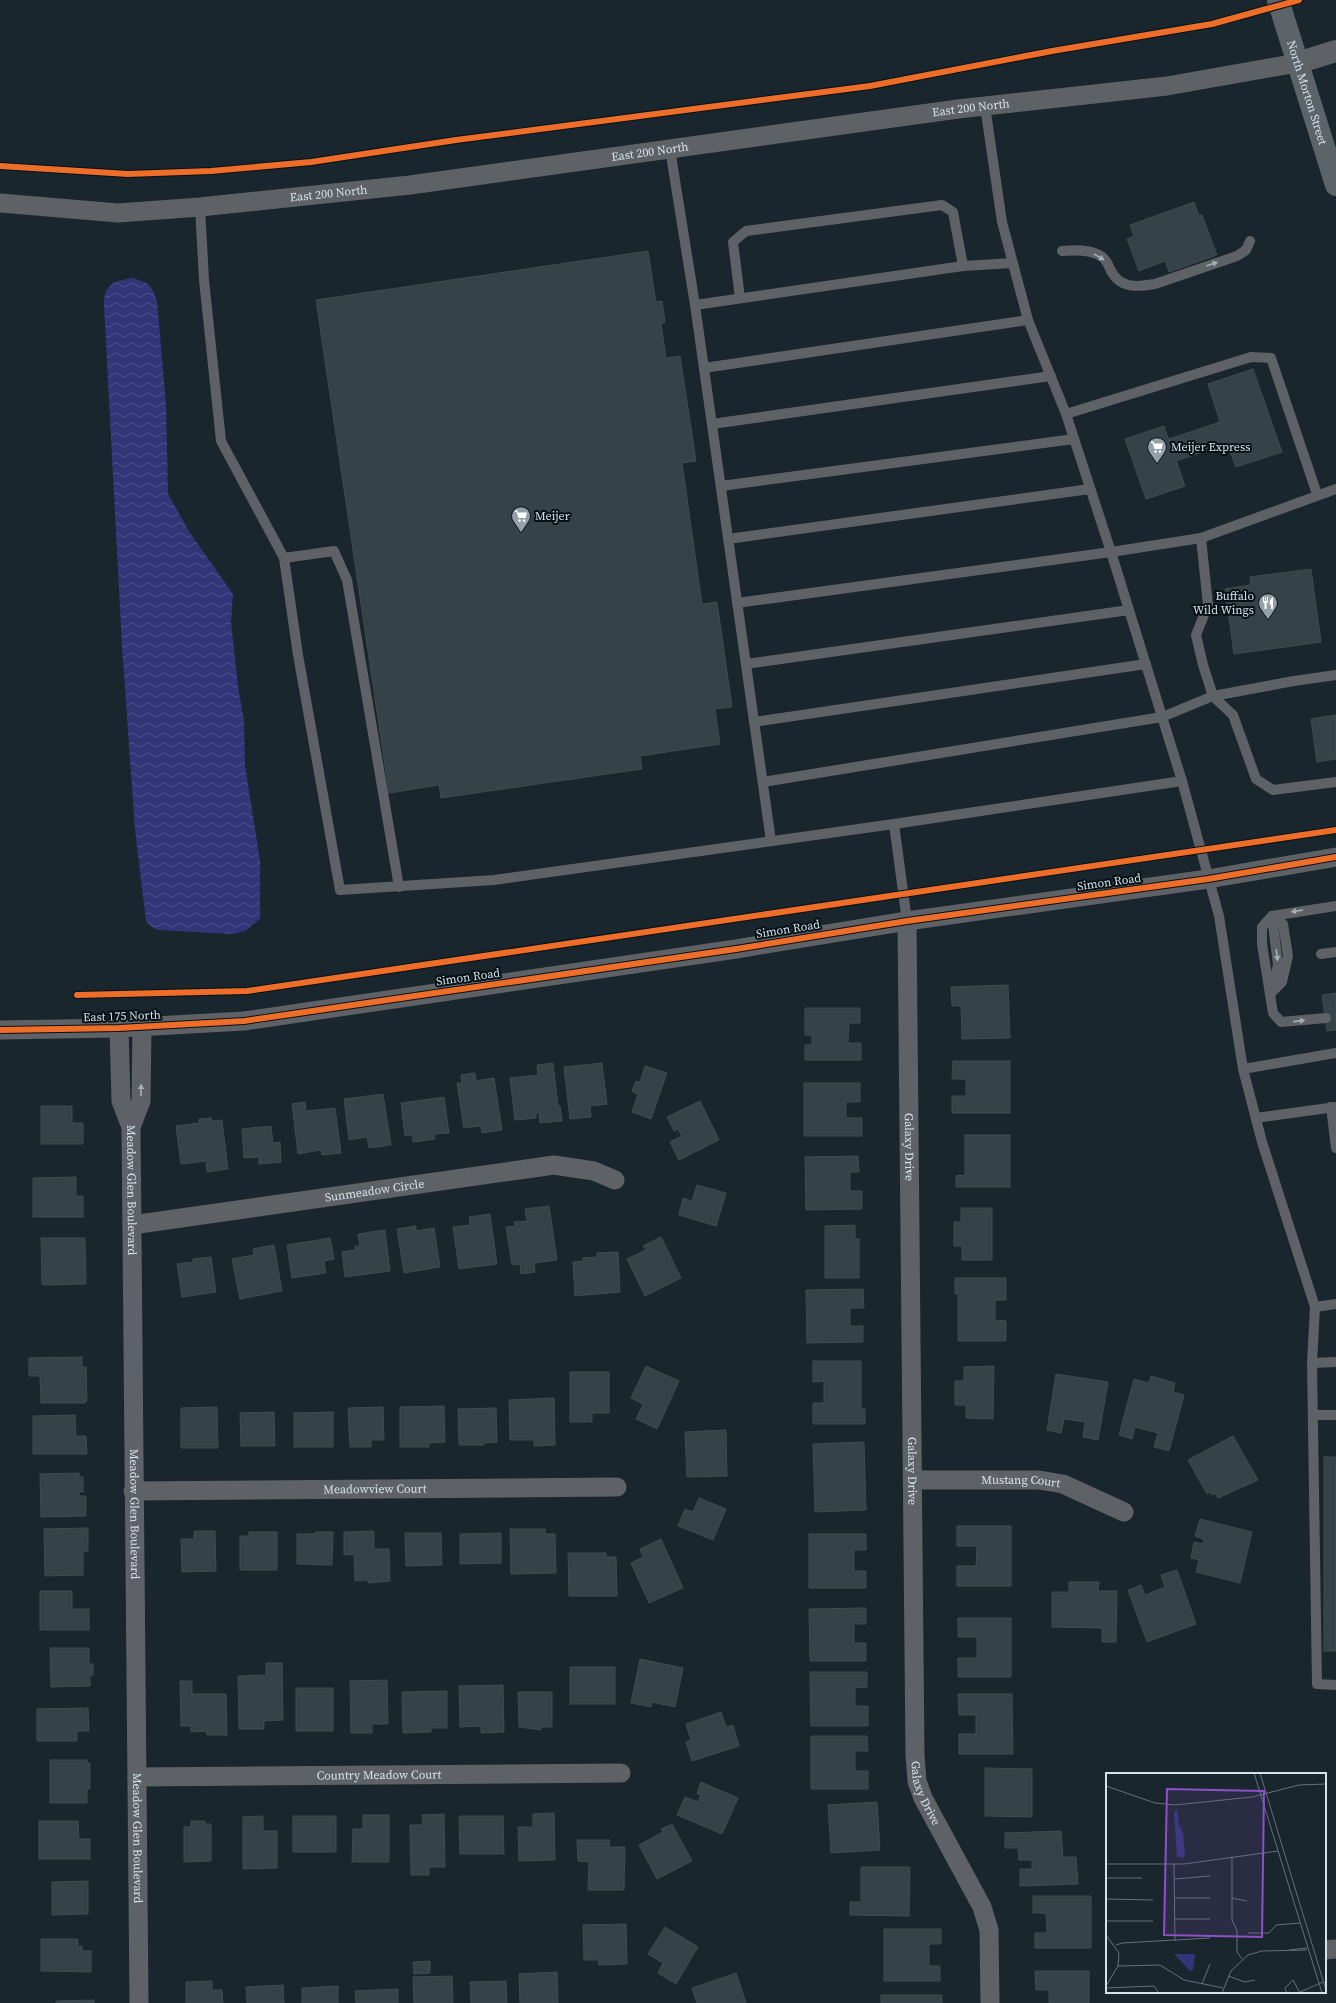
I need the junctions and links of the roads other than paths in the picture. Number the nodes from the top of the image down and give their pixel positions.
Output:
1 (1278, 0) edge
2 (1336, 51) edge
3 (1297, 63) junction
4 (985, 106) junction
5 (670, 149) junction
6 (1336, 185) edge
7 (0, 203) edge
8 (200, 208) junction
9 (1250, 241) dead end
10 (1062, 251) dead end
11 (1013, 263) junction
12 (963, 266) junction
13 (740, 298) junction
14 (695, 305) junction
15 (1028, 320) junction
16 (704, 368) junction
17 (1051, 376) junction
18 (1066, 414) junction
19 (712, 424) junction
20 (1074, 439) junction
21 (721, 486) junction
22 (1336, 488) edge
23 (1090, 489) junction
24 (1317, 494) junction
25 (1201, 538) junction
26 (728, 539) junction
27 (1111, 552) junction
28 (284, 558) junction
29 (737, 603) junction
30 (1129, 610) junction
31 (746, 664) junction
32 (1146, 664) junction
33 (1336, 675) edge
34 (1214, 696) junction
35 (1162, 717) junction
36 (754, 722) junction
37 (1182, 781) junction
38 (763, 782) junction
39 (1336, 782) edge
40 (894, 824) junction
41 (771, 840) junction
42 (1336, 858) edge
43 (1208, 879) junction
44 (399, 887) junction
45 (1336, 906) edge
46 (1272, 916) junction
47 (907, 921) junction
48 (1336, 952) edge
49 (1321, 954) dead end
50 (1270, 994) junction
51 (1326, 1018) dead end
52 (244, 1021) joint
53 (142, 1027) junction
54 (119, 1028) junction
55 (0, 1030) edge
56 (1336, 1053) edge
57 (1243, 1069) junction
58 (1334, 1107) edge
59 (1256, 1118) junction
60 (131, 1127) junction
61 (1336, 1148) edge
62 (616, 1180) dead end
63 (132, 1225) junction
64 (1336, 1304) edge
65 (1315, 1307) junction
66 (1336, 1362) edge
67 (1312, 1363) junction
68 (1313, 1415) junction
69 (1336, 1415) edge
70 (913, 1480) junction
71 (618, 1487) dead end
72 (133, 1491) junction
73 (1124, 1512) dead end
74 (1336, 1685) edge
75 (621, 1773) dead end
76 (137, 1777) junction
77 (1336, 1949) edge
78 (1326, 1950) edge
79 (139, 2003) edge
80 (990, 2003) edge

1 - 3 main road, North Morton Street
2 - 3 street
3 - 4 street, East 200 North
3 - 6 main road, North Morton Street
4 - 5 street, East 200 North
4 - 11 lane
5 - 8 street, East 200 North
5 - 14 lane
7 - 8 street, East 200 North
8 - 28 lane
10 -> 9 lane
11 - 12 lane
11 - 15 lane
12 - 13 lane
12 - 13 lane
13 - 14 lane
14 - 16 lane
15 - 16 lane
15 - 17 lane
16 - 19 lane
17 - 18 lane
17 - 19 lane
18 - 20 lane
18 - 24 lane
19 - 21 lane
20 - 21 lane
20 - 23 lane
21 - 26 lane
22 - 24 lane
23 - 26 lane
23 - 27 lane
24 - 25 lane
25 - 27 lane
25 - 34 lane
26 - 29 lane
27 - 29 lane
27 - 30 lane
28 - 44 lane
28 - 44 lane
29 - 31 lane
30 - 31 lane
30 - 32 lane
31 - 36 lane
32 - 35 lane
32 - 36 lane
33 - 34 lane
34 - 35 lane
34 - 39 lane
35 - 37 lane
35 - 38 lane
36 - 38 lane
37 - 40 lane
37 - 43 lane
38 - 41 lane
40 - 41 lane
40 - 47 lane
41 - 44 lane
42 - 43 street, Simon Road
43 - 47 street, Simon Road
43 - 57 lane
45 -> 46 lane
46 - 50 lane
46 -> 50 lane
47 - 52 street, Simon Road
47 - 70 street, Galaxy Drive
48 - 49 lane
50 -> 51 lane
52 - 53 street, East 175 North
53 - 54 street, East 175 North
60 -> 53 street
54 - 55 street, East 175 North
54 - 60 street, Meadow Glen Boulevard
56 - 57 lane
57 - 59 lane
58 - 59 lane
58 - 61 lane
59 - 65 lane
60 - 63 street, Meadow Glen Boulevard
62 - 63 street, Sunmeadow Circle
63 - 72 street, Meadow Glen Boulevard
64 - 65 lane
65 - 67 lane
66 - 67 lane
67 - 68 lane
68 - 69 lane
68 - 74 lane
70 - 73 street, Mustang Court
70 - 80 street, Galaxy Drive
71 - 72 street, Meadowview Court
72 - 76 street, Meadow Glen Boulevard
75 - 76 street, Country Meadow Court
76 - 79 street, Meadow Glen Boulevard
77 - 78 street

